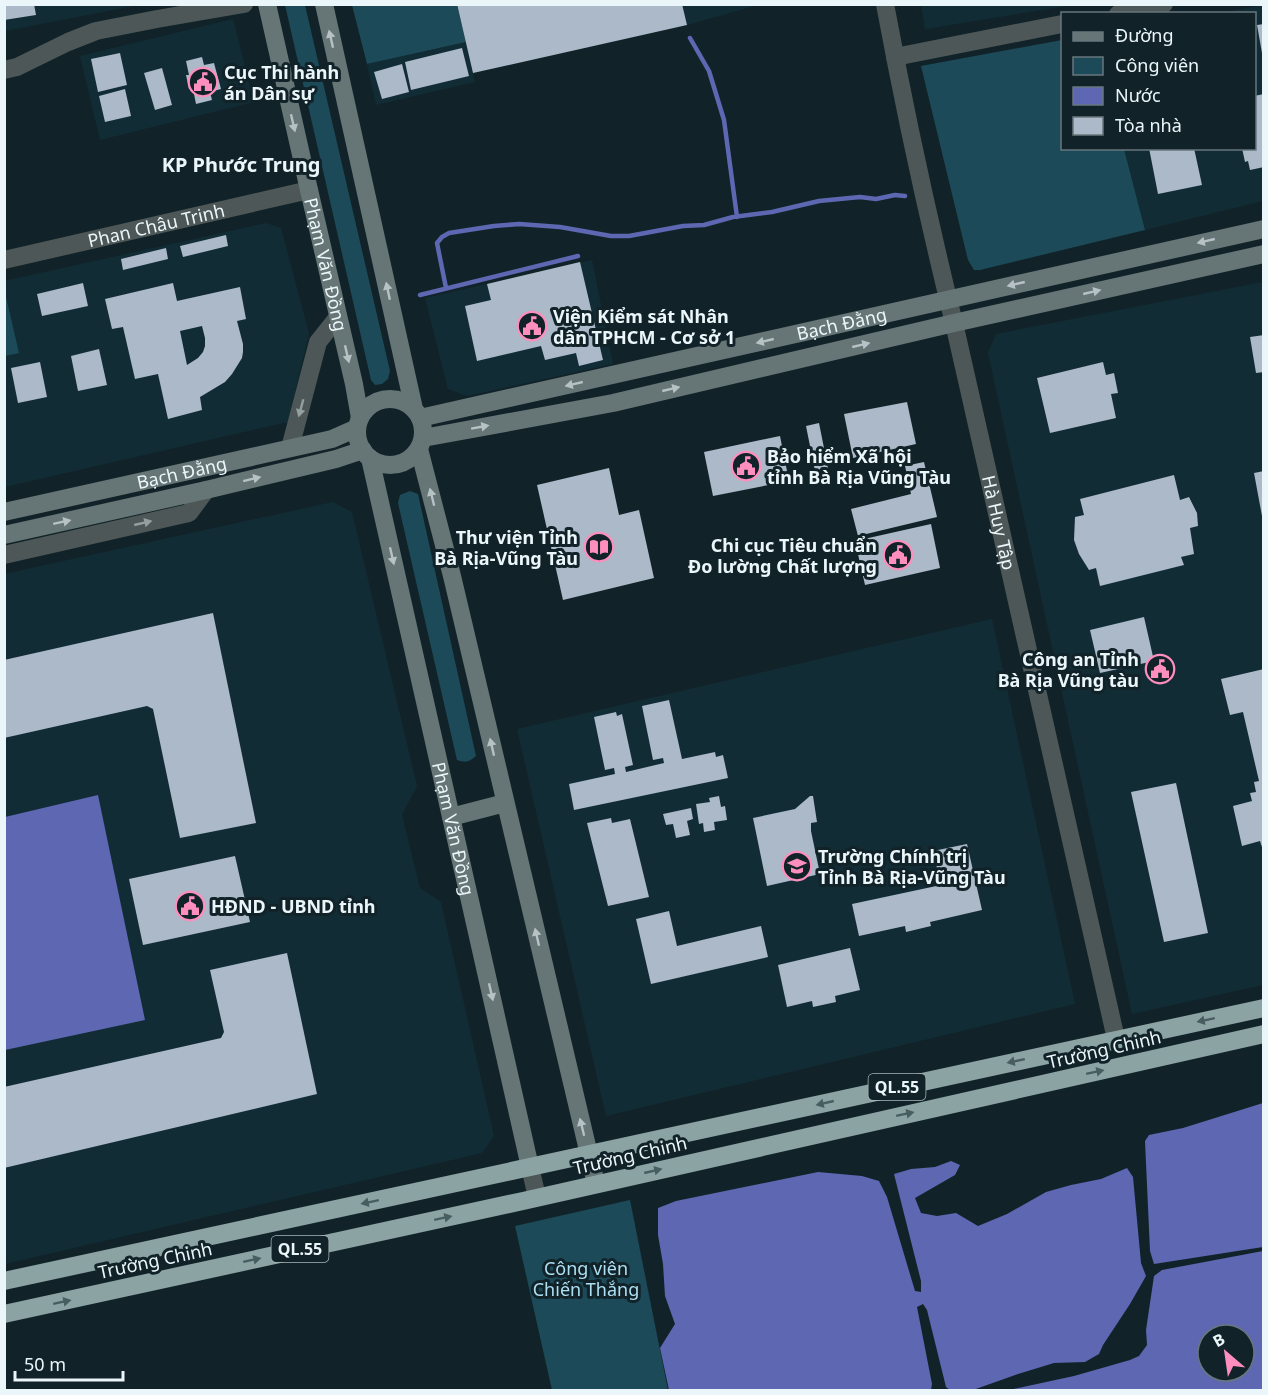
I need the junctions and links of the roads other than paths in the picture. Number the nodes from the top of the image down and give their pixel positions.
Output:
1 (244, 4) edge
2 (267, 4) edge
3 (324, 4) edge
4 (885, 4) edge
5 (1164, 4) edge
6 (1127, 12) edge
7 (1061, 24) edge
8 (895, 57) junction
9 (4, 70) edge
10 (309, 190) junction
11 (1263, 229) edge
12 (1263, 254) edge
13 (4, 260) edge
14 (948, 299) junction
15 (338, 317) junction
16 (954, 323) junction
17 (417, 414) junction
18 (359, 423) junction
19 (421, 443) junction
20 (290, 448) junction
21 (366, 454) junction
22 (206, 490) junction
23 (4, 512) edge
24 (4, 535) edge
25 (4, 555) edge
26 (505, 803) junction
27 (451, 817) junction
28 (1263, 1008) edge
29 (1263, 1034) edge
30 (1116, 1039) junction
31 (589, 1155) junction
32 (530, 1167) junction
33 (596, 1184) junction
34 (537, 1197) junction
35 (4, 1281) edge
36 (4, 1314) edge

1 - 9 street
2 -> 10 street, Phạm Văn Đồng
17 -> 3 street
4 - 8 street, Hà Huy Tập
5 - 6 street
7 - 8 street
8 - 14 street, Hà Huy Tập
10 - 13 street, Phan Châu Trinh
10 - 15 street, Phạm Văn Đồng
11 -> 14 street, Bạch Đằng
16 -> 12 street, Bạch Đằng
14 - 16 street, Hà Huy Tập
14 -> 17 street, Bạch Đằng
15 -> 18 street, Phạm Văn Đồng
15 -> 20 street
19 -> 16 street, Bạch Đằng
16 - 30 street, Hà Huy Tập
17 - 18 street
17 - 19 street
18 - 20 street, Bạch Đằng
18 - 21 street
19 - 21 street
26 -> 19 street
20 - 23 street, Bạch Đằng
22 -> 21 street, Bạch Đằng
21 -> 27 street, Phạm Văn Đồng
24 -> 22 street, Bạch Đằng
25 -> 22 street, Bạch Đằng
26 - 27 street
31 -> 26 street
27 -> 32 street, Phạm Văn Đồng
28 -> 30 highway, Trường Chinh / QL.55
33 -> 29 highway, Trường Chinh / QL.55
30 -> 31 highway, Trường Chinh / QL.55
31 - 32 highway, Trường Chinh / QL.55
31 - 33 street
32 - 34 street, Phạm Văn Đồng
32 -> 35 highway, Trường Chinh / QL.55
33 - 34 highway, Trường Chinh / QL.55
36 -> 34 highway, Trường Chinh / QL.55

